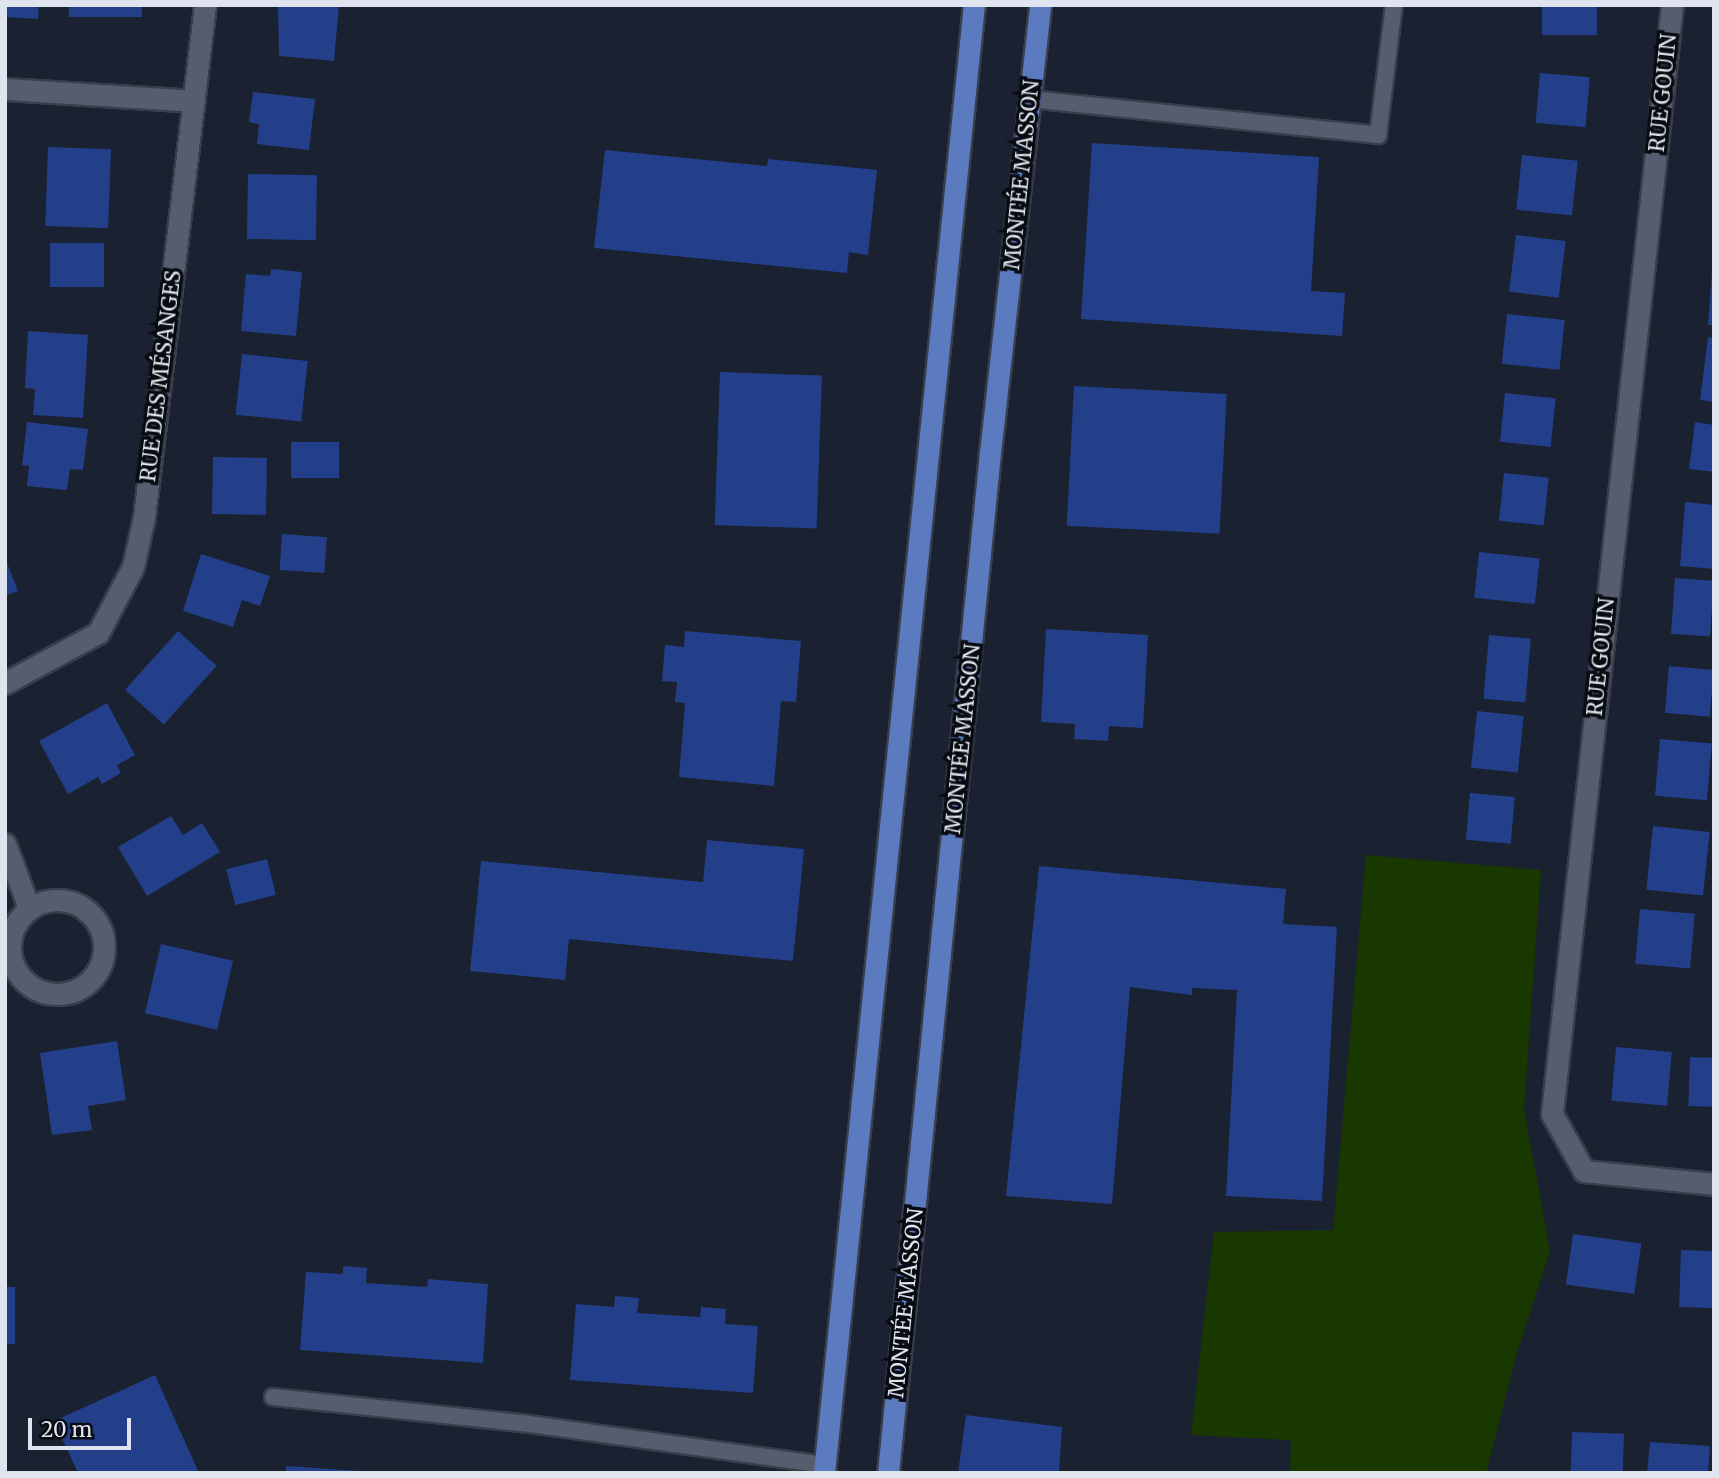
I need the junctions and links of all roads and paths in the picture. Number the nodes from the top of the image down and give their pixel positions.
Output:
1 (205, 5) edge
2 (974, 5) edge
3 (1040, 5) edge
4 (1394, 5) edge
5 (1672, 5) edge
6 (5, 89) edge
7 (1030, 99) junction
8 (194, 101) junction
9 (5, 683) edge
10 (5, 844) edge
11 (29, 908) junction
12 (1714, 1184) edge
13 (274, 1397) dead end
14 (824, 1469) edge
15 (888, 1473) edge

1 - 8 street, RUE DES MÉSANGES
2 - 14 main road
3 - 7 main road, MONTÉE MASSON
4 - 7 lane
5 - 12 street, RUE GOUIN
6 - 8 street
7 - 15 main road, MONTÉE MASSON
8 - 9 street, RUE DES MÉSANGES
10 - 11 street
11 - 11 street
13 - 14 lane

